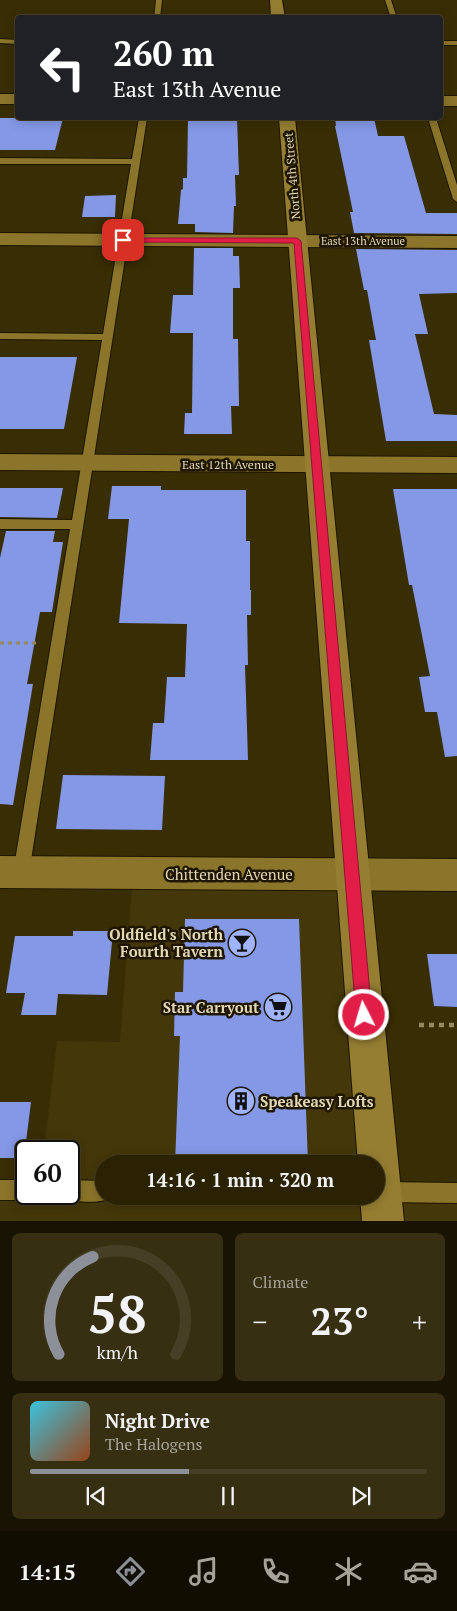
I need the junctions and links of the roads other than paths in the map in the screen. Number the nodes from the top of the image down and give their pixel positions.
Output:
1 (159, 0) edge
2 (276, 0) edge
3 (388, 0) edge
4 (157, 15) edge
5 (278, 15) edge
6 (393, 15) edge
7 (0, 42) edge
8 (15, 42) edge
9 (443, 43) edge
10 (457, 43) edge
11 (0, 99) edge
12 (15, 99) edge
13 (443, 100) edge
14 (457, 101) edge
15 (143, 120) edge
16 (287, 120) edge
17 (433, 120) edge
18 (0, 161) edge
19 (136, 162) junction
20 (446, 163) junction
21 (457, 163) edge
22 (457, 199) edge
23 (0, 239) edge
24 (123, 240) junction
25 (297, 241) junction
26 (457, 242) edge
27 (0, 336) edge
28 (107, 337) junction
29 (0, 462) edge
30 (87, 463) junction
31 (316, 464) junction
32 (457, 465) edge
33 (0, 524) edge
34 (77, 525) junction
35 (11, 872) edge
36 (351, 875) junction
37 (457, 875) edge
38 (376, 1155) edge
39 (0, 1190) edge
40 (15, 1190) edge
41 (80, 1190) edge
42 (95, 1191) edge
43 (457, 1193) edge
44 (385, 1201) edge

1 - 4 lane
2 - 5 main road
3 - 6 lane
7 - 8 lane
9 - 10 lane
11 - 12 street
13 - 14 street
15 - 19 lane
16 - 25 main road, North 4th Street
17 - 20 lane
18 - 19 lane
19 - 24 lane
20 - 21 lane
20 - 22 lane
23 - 24 street, East 13th Avenue
24 - 25 street, East 13th Avenue
24 - 28 lane
25 - 26 street, East 13th Avenue
25 - 31 main road, North 4th Street
27 - 28 lane
28 - 30 lane
29 - 30 street, East 12th Avenue
30 - 31 street, East 12th Avenue
30 - 34 lane
31 - 32 street, East 12th Avenue
31 - 36 main road, North 4th Street
33 - 34 lane
34 - 35 lane
35 - 36 street, Chittenden Avenue
36 - 37 street, Chittenden Avenue
36 - 38 main road, North 4th Street
39 - 40 lane
41 - 42 lane
43 - 44 lane

